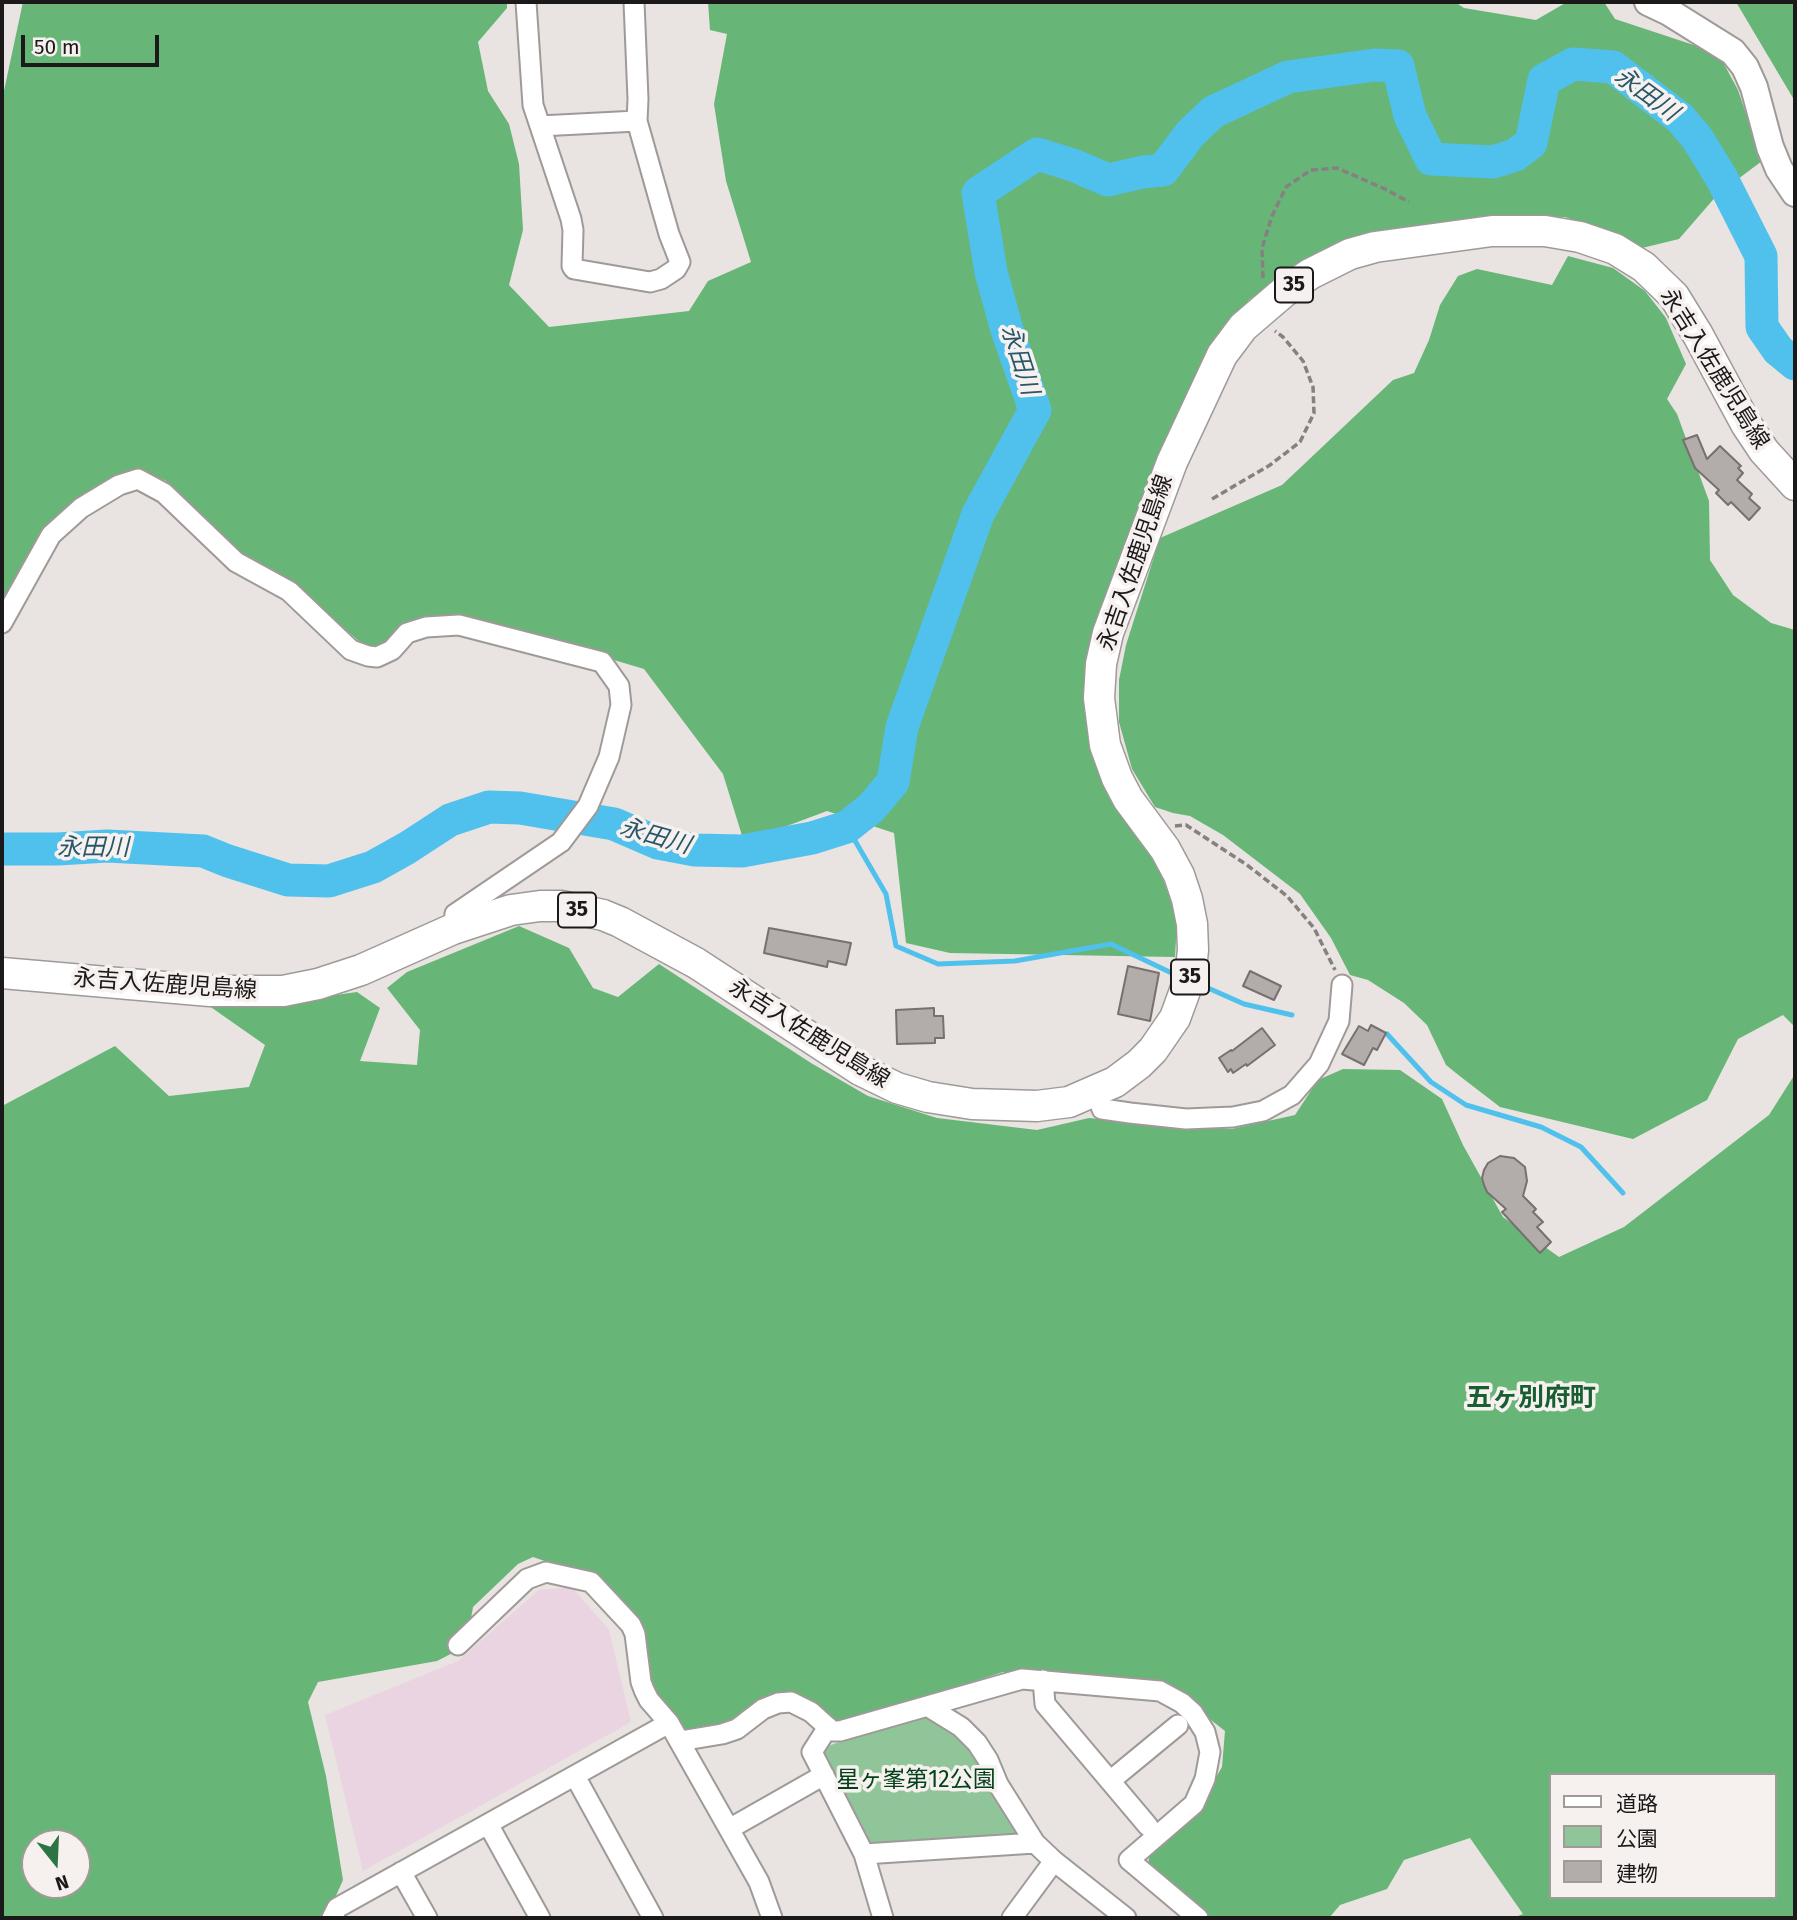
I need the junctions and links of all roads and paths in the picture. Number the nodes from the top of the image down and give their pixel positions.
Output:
1 (526, 2) edge
2 (634, 2) edge
3 (1647, 2) edge
4 (637, 121) junction
5 (540, 126) junction
6 (1795, 193) edge
7 (1795, 485) edge
8 (2, 623) edge
9 (1158, 839) junction
10 (453, 929) junction
11 (2, 973) edge
12 (1342, 985) joint
13 (1105, 1087) junction
14 (457, 1645) dead end
15 (1043, 1680) junction
16 (927, 1706) junction
17 (669, 1723) junction
18 (1178, 1725) dead end
19 (828, 1727) junction
20 (680, 1741) junction
21 (824, 1775) junction
22 (575, 1776) junction
23 (1110, 1781) junction
24 (488, 1824) junction
25 (1148, 1826) dead end
26 (729, 1829) junction
27 (1035, 1843) junction
28 (864, 1854) junction
29 (1054, 1861) junction
30 (401, 1872) junction
31 (332, 1918) edge
32 (427, 1918) edge
33 (540, 1918) edge
34 (653, 1918) edge
35 (772, 1918) edge
36 (883, 1918) edge
37 (1012, 1918) edge
38 (1126, 1918) edge
39 (1198, 1918) edge

1 - 5 street
2 - 4 street
3 - 6 street
4 - 5 street
4 - 5 street
7 - 9 main road, 永吉入佐鹿児島線 / 35
8 - 10 street
9 - 12 path
9 - 13 main road, 永吉入佐鹿児島線 / 35
10 - 11 main road, 永吉入佐鹿児島線 / 35
10 - 13 main road, 永吉入佐鹿児島線 / 35
12 - 13 street
14 - 17 street
15 - 16 street
15 - 23 street
15 - 39 street
16 - 19 street
16 - 27 street
17 - 20 street
17 - 22 street
18 - 23 street
19 - 20 street
19 - 21 street
20 - 26 street
21 - 26 street
21 - 28 street
22 - 24 street
22 - 34 street
23 - 25 street
24 - 30 street
24 - 33 street
26 - 35 street
27 - 28 street
27 - 29 street
28 - 36 street
29 - 37 street
29 - 38 street
30 - 31 street
30 - 32 street

